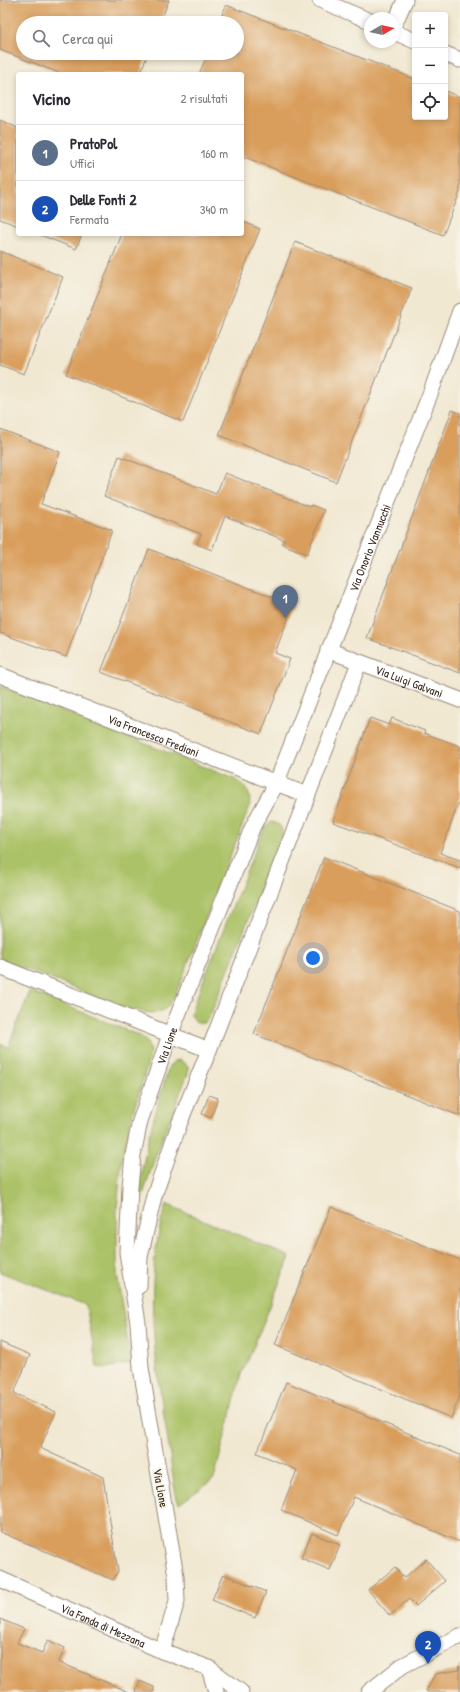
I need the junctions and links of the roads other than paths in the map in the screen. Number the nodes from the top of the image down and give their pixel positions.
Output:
1 (320, 0) edge
2 (405, 0) edge
3 (400, 12) edge
4 (364, 19) edge
5 (400, 35) edge
6 (412, 40) edge
7 (448, 55) edge
8 (460, 60) edge
9 (460, 311) edge
10 (328, 650) junction
11 (359, 663) junction
12 (0, 675) edge
13 (460, 700) edge
14 (276, 784) junction
15 (307, 795) junction
16 (0, 967) edge
17 (170, 1035) junction
18 (210, 1050) junction
19 (138, 1323) junction
20 (0, 1579) edge
21 (460, 1636) edge
22 (162, 1651) junction
23 (209, 1668) junction
24 (216, 1692) edge
25 (241, 1692) edge
26 (369, 1692) edge

1 - 4 street
2 - 3 street
5 - 6 street
7 - 8 street
9 - 10 street, Via Onorio Vannucchi
10 - 11 street, Via Luigi Galvani
10 - 14 street, Via Onorio Vannucchi
11 - 13 street, Via Luigi Galvani
11 - 15 street
12 - 14 street, Via Francesco Frediani
14 - 15 street, Via Francesco Frediani
14 - 17 street, Via Lione
15 - 18 street, Via Lione
16 - 17 street
17 - 18 street
17 - 19 street, Via Lione
18 - 19 street, Via Lione
19 - 22 street, Via Lione
20 - 22 street, Via Fonda di Mezzana
21 - 26 street
22 - 23 street, Via Fonda di Mezzana
23 - 24 street
23 - 25 street, Via Fonda di Mezzana

